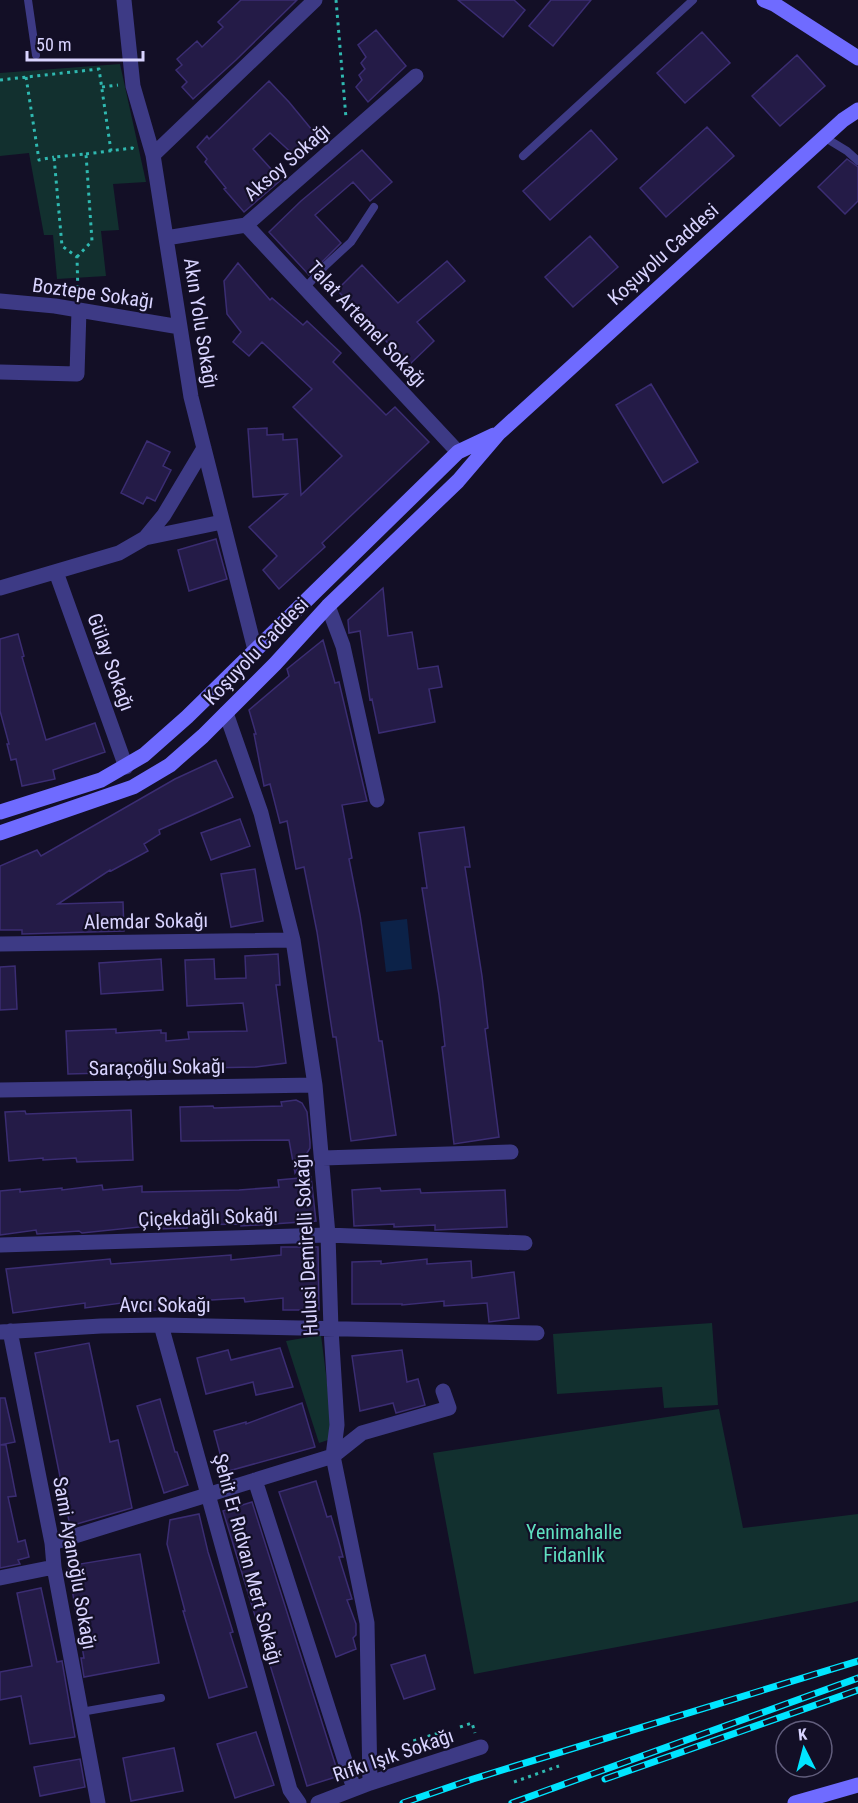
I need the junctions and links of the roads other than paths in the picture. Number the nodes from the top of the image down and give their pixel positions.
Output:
1 (28, 0) edge
2 (124, 0) edge
3 (315, 0) edge
4 (693, 0) edge
5 (764, 0) edge
6 (36, 55) dead end
7 (858, 58) edge
8 (416, 76) dead end
9 (858, 110) edge
10 (824, 137) junction
11 (153, 155) junction
12 (523, 156) dead end
13 (858, 161) edge
14 (374, 207) dead end
15 (246, 225) junction
16 (166, 238) junction
17 (305, 288) junction
18 (0, 301) edge
19 (79, 310) junction
20 (180, 327) junction
21 (0, 372) edge
22 (499, 433) junction
23 (204, 448) junction
24 (458, 452) junction
25 (222, 522) junction
26 (145, 538) junction
27 (56, 572) junction
28 (0, 588) edge
29 (328, 606) junction
30 (255, 650) junction
31 (275, 664) junction
32 (226, 713) junction
33 (126, 767) junction
34 (133, 788) junction
35 (377, 800) dead end
36 (0, 812) edge
37 (1, 828) edge
38 (293, 940) junction
39 (0, 944) edge
40 (315, 1084) junction
41 (0, 1090) edge
42 (512, 1152) dead end
43 (323, 1158) junction
44 (328, 1235) junction
45 (525, 1243) dead end
46 (0, 1245) edge
47 (161, 1324) junction
48 (331, 1329) junction
49 (5, 1332) edge
50 (537, 1333) dead end
51 (443, 1391) dead end
52 (333, 1456) junction
53 (255, 1480) junction
54 (209, 1494) junction
55 (52, 1543) junction
56 (54, 1567) junction
57 (0, 1578) edge
58 (161, 1698) dead end
59 (81, 1712) junction
60 (481, 1747) road end
61 (370, 1783) junction
62 (858, 1785) edge
63 (354, 1789) junction
64 (98, 1803) edge
65 (299, 1803) edge
66 (318, 1803) edge
67 (795, 1803) edge

1 - 6 lane
2 - 11 street, Akın Yolu Sokağı
3 - 11 street
4 - 12 lane
5 - 7 street
8 - 15 street, Aksoy Sokağı
9 - 10 street, Koşuyolu Caddesi
10 - 13 lane
10 - 22 street, Koşuyolu Caddesi
11 - 16 street, Akın Yolu Sokağı
14 - 17 lane
15 - 16 street, Aksoy Sokağı
15 - 17 street, Talat Artemel Sokağı
16 - 20 street, Akın Yolu Sokağı
17 - 24 street, Talat Artemel Sokağı
18 - 19 street, Boztepe Sokağı
19 - 20 street, Boztepe Sokağı
19 - 21 street
20 - 23 street, Akın Yolu Sokağı
22 - 24 street, Koşuyolu Caddesi
22 - 29 street, Koşuyolu Caddesi
23 - 25 street, Akın Yolu Sokağı
23 - 26 street
24 - 30 street, Koşuyolu Caddesi
25 - 26 street
25 - 30 street, Akın Yolu Sokağı
26 - 27 street
27 - 28 street
27 - 33 street, Gülay Sokağı
29 - 31 street, Koşuyolu Caddesi
29 - 35 street
30 - 31 street
30 - 33 street, Koşuyolu Caddesi
31 - 32 street, Koşuyolu Caddesi
32 - 34 street, Koşuyolu Caddesi
32 - 38 street, Hulusi Demirelli Sokağı
33 - 34 street
33 - 36 street, Koşuyolu Caddesi
34 - 37 street, Koşuyolu Caddesi
38 - 39 street, Alemdar Sokağı
38 - 40 street, Hulusi Demirelli Sokağı
40 - 41 street, Saraçoğlu Sokağı
40 - 43 street, Hulusi Demirelli Sokağı
42 - 43 street
43 - 44 street, Hulusi Demirelli Sokağı
44 - 45 street, Çiçekdağlı Sokağı
44 - 46 street, Çiçekdağlı Sokağı
44 - 48 street, Hulusi Demirelli Sokağı
47 - 48 street, Avcı Sokağı
47 - 49 street, Avcı Sokağı
47 - 54 street, Şehit Er Rıdvan Mert Sokağı
48 - 50 street, Avcı Sokağı
48 - 52 street, Hulusi Demirelli Sokağı
49 - 55 street, Sami Ayanoğlu Sokağı
51 - 52 street
52 - 53 street
52 - 61 street, Hulusi Demirelli Sokağı
53 - 54 street
53 - 63 street
54 - 55 street
54 - 65 street, Şehit Er Rıdvan Mert Sokağı
55 - 56 street, Sami Ayanoğlu Sokağı
56 - 57 street
56 - 59 street, Sami Ayanoğlu Sokağı
58 - 59 lane
59 - 64 street, Sami Ayanoğlu Sokağı
60 - 61 street, Rıfkı Işık Sokağı
61 - 63 street, Rıfkı Işık Sokağı
62 - 67 street
63 - 66 street, Rıfkı Işık Sokağı

